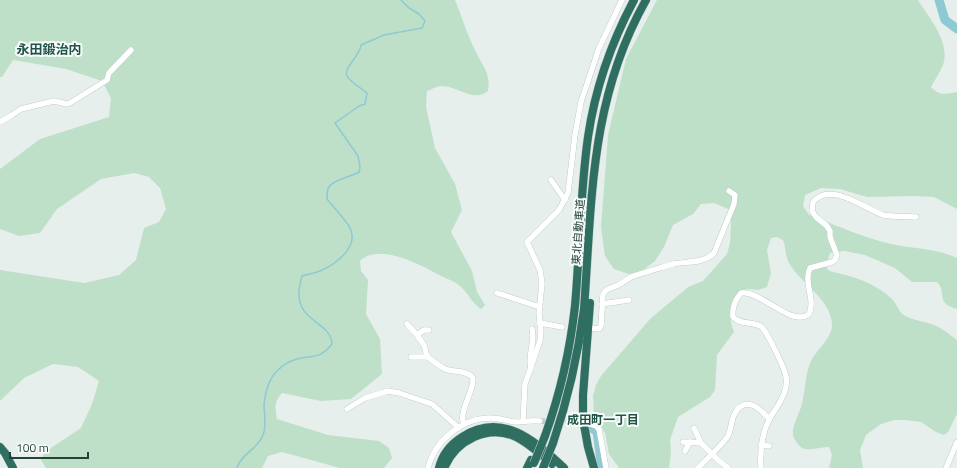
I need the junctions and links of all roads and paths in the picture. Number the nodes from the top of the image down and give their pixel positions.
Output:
1 (622, 0) edge
2 (634, 0) edge
3 (646, 0) edge
4 (131, 50) dead end
5 (0, 122) edge
6 (551, 180) dead end
7 (593, 186) junction
8 (729, 191) dead end
9 (565, 200) junction
10 (916, 217) dead end
11 (496, 293) dead end
12 (629, 300) dead end
13 (602, 304) junction
14 (540, 307) junction
15 (540, 323) junction
16 (407, 324) dead end
17 (562, 327) dead end
18 (592, 328) dead end
19 (532, 329) dead end
20 (429, 330) dead end
21 (417, 335) junction
22 (428, 356) junction
23 (411, 357) dead end
24 (531, 369) junction
25 (347, 409) dead end
26 (769, 419) junction
27 (523, 421) junction
28 (540, 421) tunnel mouth
29 (574, 422) tunnel mouth
30 (580, 422) dead end
31 (587, 423) dead end
32 (464, 424) junction
33 (459, 428) junction
34 (694, 428) dead end
35 (683, 442) dead end
36 (690, 442) junction
37 (957, 442) edge
38 (700, 443) junction
39 (761, 445) junction
40 (0, 446) edge
41 (769, 446) dead end
42 (686, 451) dead end
43 (711, 454) junction
44 (531, 465) edge
45 (13, 468) edge
46 (428, 468) edge
47 (439, 468) edge
48 (444, 468) edge
49 (542, 468) edge
50 (557, 468) edge
51 (564, 468) edge
52 (594, 468) edge
53 (606, 468) edge
54 (698, 468) edge
55 (728, 468) edge
56 (761, 468) edge
57 (946, 468) edge

1 - 9 street
2 - 44 highway, 東北自動車道, bridge
3 - 7 highway, 東北自動車道
4 - 5 street
6 - 9 street
7 - 49 highway, 東北自動車道, bridge
7 - 52 highway
8 - 13 street
9 - 14 street
10 - 26 street
11 - 14 street
12 - 13 street
13 - 18 street
14 - 15 street
15 - 17 street
15 - 24 street
16 - 21 street
19 - 24 street
20 - 21 street
21 - 22 street
22 - 23 street
22 - 32 street
24 - 27 street
25 - 33 street
26 - 39 street
26 - 43 street
27 - 28 street
27 - 32 street
29 - 30 street
31 - 53 street
32 - 33 street
33 - 46 street
34 - 38 street
35 - 36 street
36 - 38 street
36 - 42 street
37 - 57 street
38 - 43 street
39 - 41 street
39 - 56 street
40 - 45 highway
43 - 54 street
43 - 55 street
47 - 51 highway
48 - 50 highway

